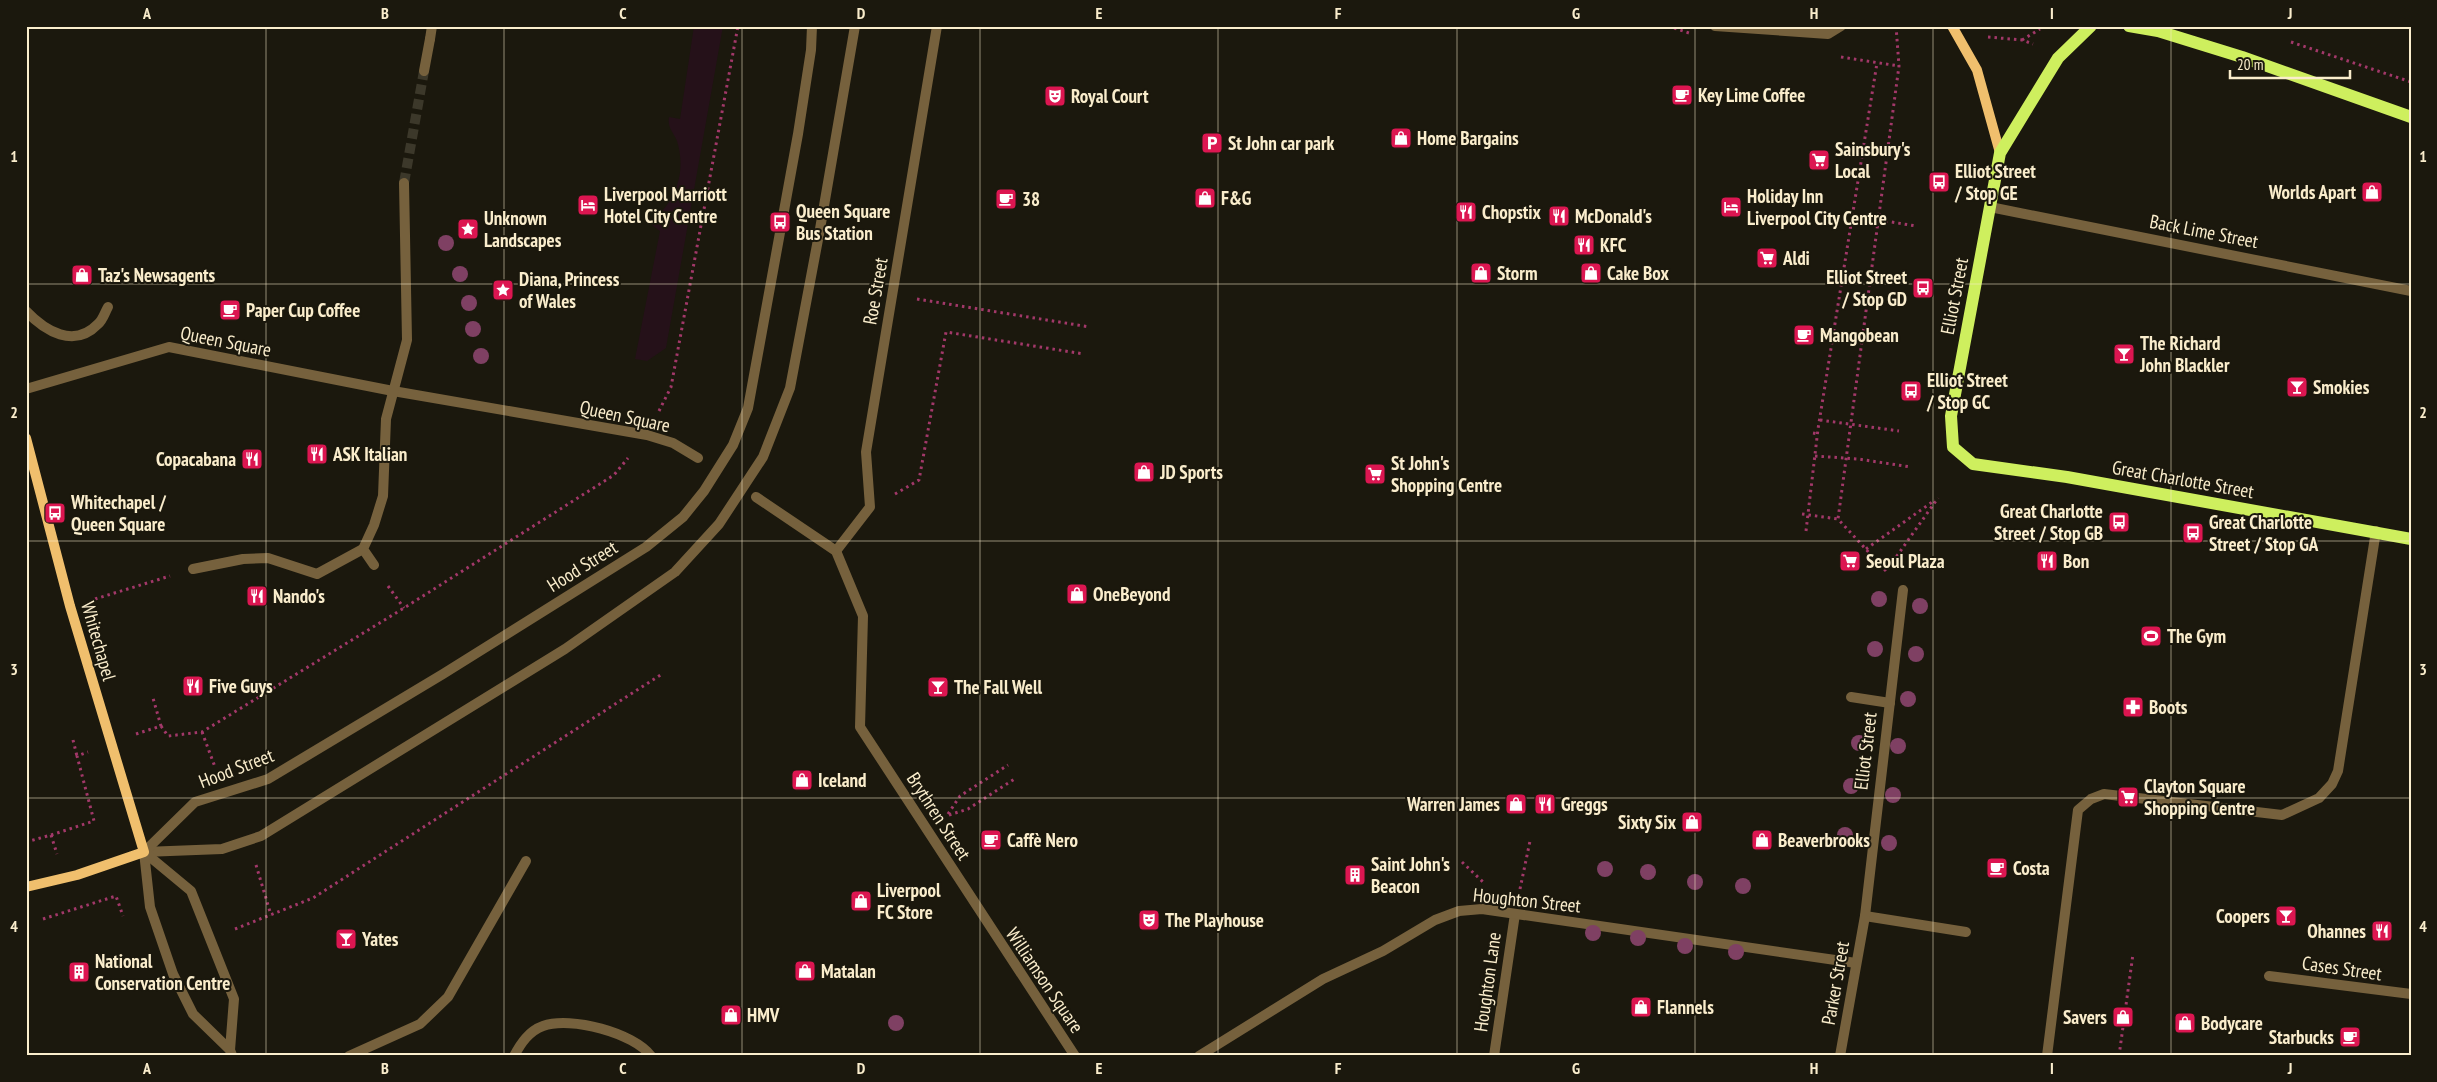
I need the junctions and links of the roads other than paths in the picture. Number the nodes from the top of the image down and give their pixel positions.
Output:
1 (432, 26) edge
2 (812, 26) edge
3 (855, 26) edge
4 (937, 26) edge
5 (1714, 26) edge
6 (1841, 26) edge
7 (1952, 26) edge
8 (2091, 26) edge
9 (2129, 26) edge
10 (424, 72) tunnel mouth
11 (2411, 117) edge
12 (2000, 153) junction
13 (404, 183) tunnel mouth
14 (1990, 207) junction
15 (2411, 291) edge
16 (108, 307) dead end
17 (26, 311) edge
18 (26, 389) edge
19 (393, 392) junction
20 (26, 438) edge
21 (1954, 447) joint
22 (698, 458) dead end
23 (756, 496) dead end
24 (2376, 532) junction
25 (2411, 539) edge
26 (363, 549) junction
27 (836, 551) junction
28 (374, 565) dead end
29 (193, 569) road end
30 (1903, 590) road end
31 (1851, 697) dead end
32 (1890, 703) junction
33 (144, 852) junction
34 (526, 861) dead end
35 (26, 887) edge
36 (1515, 914) junction
37 (1865, 916) junction
38 (987, 924) joint
39 (1966, 932) dead end
40 (1856, 963) junction
41 (2269, 976) dead end
42 (2411, 994) edge
43 (231, 1053) edge
44 (349, 1056) edge
45 (514, 1056) edge
46 (651, 1056) edge
47 (1075, 1056) edge
48 (1199, 1056) edge
49 (1494, 1056) edge
50 (1840, 1056) edge
51 (2047, 1056) edge

1 - 10 street
2 - 33 street, Hood Street
3 - 33 street
4 - 27 street, Roe Street
5 - 6 street
7 - 12 street, Elliot Street
8 - 12 main road, Elliot Street
9 - 11 main road
12 - 14 main road, Elliot Street
13 - 19 street
14 - 15 street, Back Lime Street
14 - 21 main road, Elliot Street
16 - 17 street
18 - 19 street, Queen Square
19 - 22 street, Queen Square
19 - 26 street
20 - 33 street, Whitechapel
21 - 24 main road, Great Charlotte Street
23 - 27 street
24 - 25 main road, Great Charlotte Street
24 - 51 street
26 - 28 street
26 - 29 street
27 - 38 street, Brythren Street
30 - 32 street, Elliot Street
31 - 32 street
32 - 37 street, Elliot Street
33 - 35 street
33 - 43 street, Whitechapel
33 - 43 street, Whitechapel
34 - 44 street
36 - 40 street, Houghton Street
36 - 48 street, Houghton Street
36 - 49 street, Houghton Lane
37 - 39 street
37 - 40 street, Parker Street
38 - 47 street, Williamson Square
40 - 50 street, Parker Street
41 - 42 street, Cases Street
45 - 46 street

